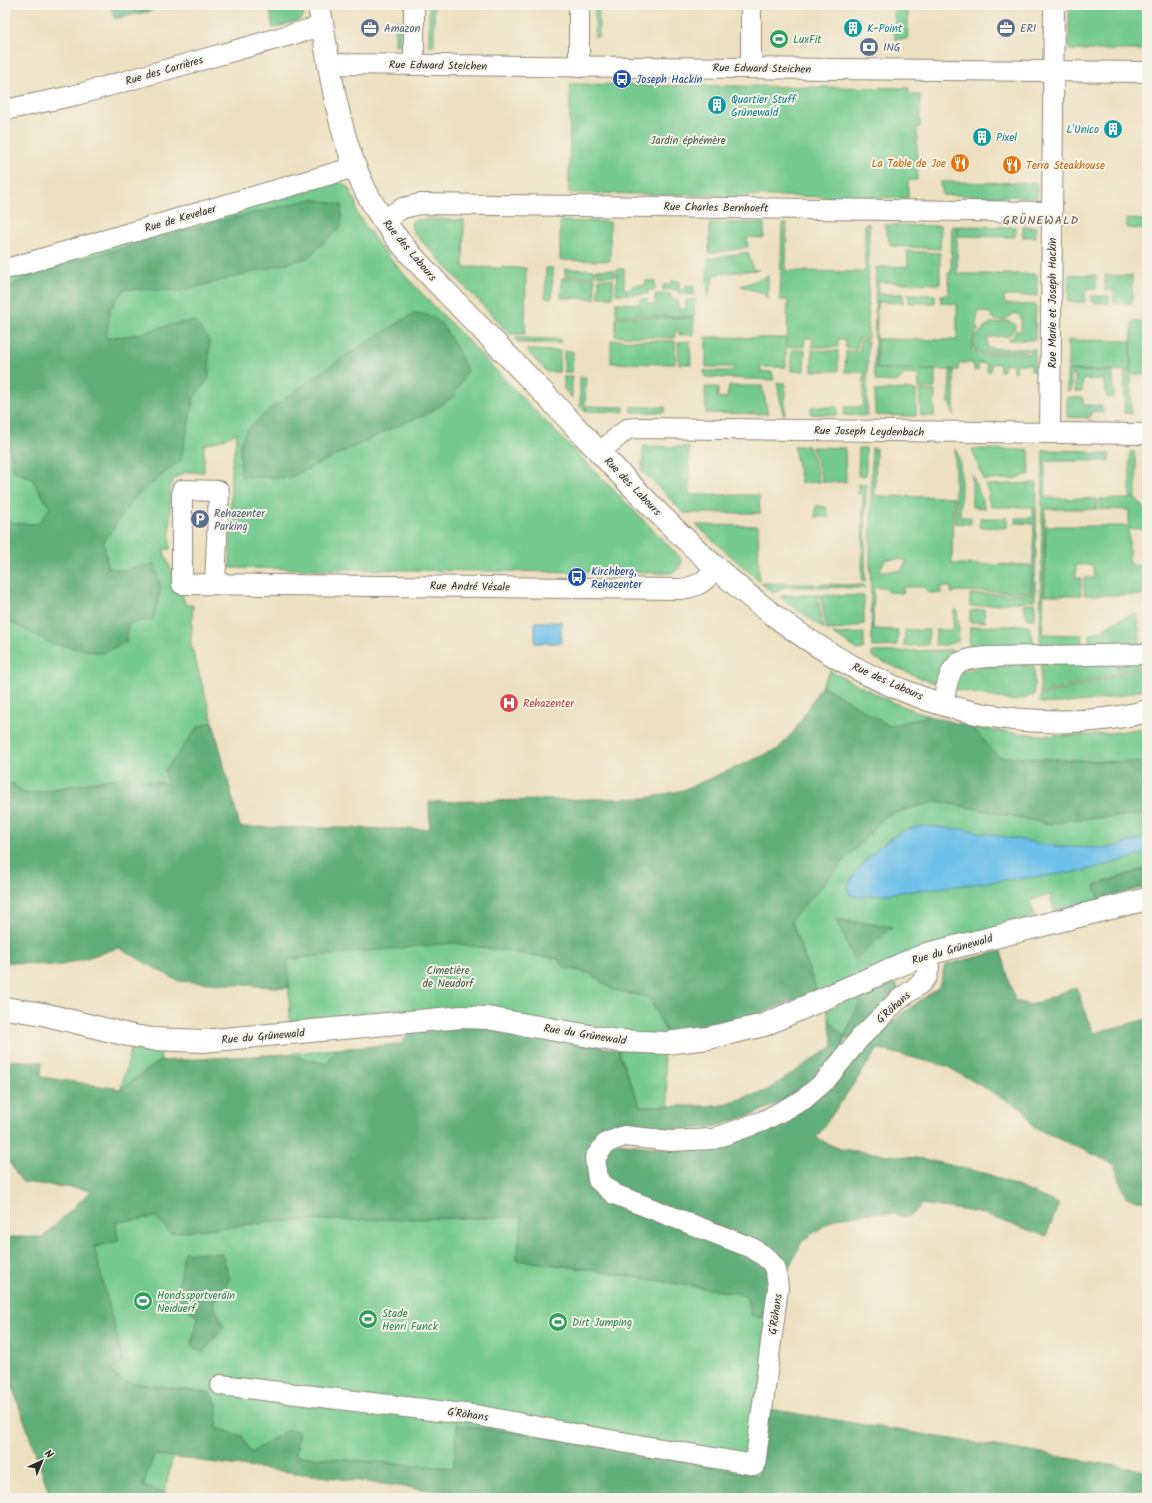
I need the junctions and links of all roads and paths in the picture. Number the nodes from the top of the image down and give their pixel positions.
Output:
1 (319, 5) edge
2 (414, 5) edge
3 (579, 5) edge
4 (751, 5) edge
5 (1054, 5) edge
6 (322, 26) junction
7 (330, 64) junction
8 (414, 65) junction
9 (579, 67) junction
10 (751, 68) junction
11 (1053, 71) junction
12 (1147, 72) edge
13 (5, 110) edge
14 (355, 167) junction
15 (1052, 212) junction
16 (384, 219) junction
17 (5, 267) edge
18 (1050, 433) junction
19 (1147, 434) edge
20 (600, 452) junction
21 (717, 567) junction
22 (215, 584) junction
23 (1147, 654) edge
24 (943, 704) junction
25 (1147, 711) edge
26 (1147, 899) edge
27 (927, 954) junction
28 (5, 1008) edge
29 (221, 1385) dead end

1 - 6 main road, Rue des Labours
2 - 8 street
3 - 9 street
4 - 10 street
5 - 11 street, Rue Marie et Joseph Hackin
6 - 7 main road, Rue des Labours
6 - 13 street, Rue des Carrières
7 - 8 street, Rue Edward Steichen
7 - 14 main road, Rue des Labours
8 - 9 street, Rue Edward Steichen
9 - 10 street, Rue Edward Steichen
10 - 11 street, Rue Edward Steichen
11 - 12 street, Rue Edward Steichen
11 - 15 street, Rue Marie et Joseph Hackin
14 - 16 main road, Rue des Labours
14 - 17 street, Rue de Kevelaer
15 - 16 street, Rue Charles Bernhoeft
15 - 18 street, Rue Marie et Joseph Hackin
16 - 20 main road, Rue des Labours
18 - 19 street, Rue Joseph Leydenbach
18 - 20 street, Rue Joseph Leydenbach
20 - 21 main road, Rue des Labours
21 - 22 street, Rue André Vésale
21 - 24 main road, Rue des Labours
22 - 22 street, Rue André Vésale
23 - 24 street
24 - 25 main road, Rue des Labours
26 - 27 main road, Rue du Grünewald
27 - 28 main road, Rue du Grünewald
27 - 29 street, G'Röhans

